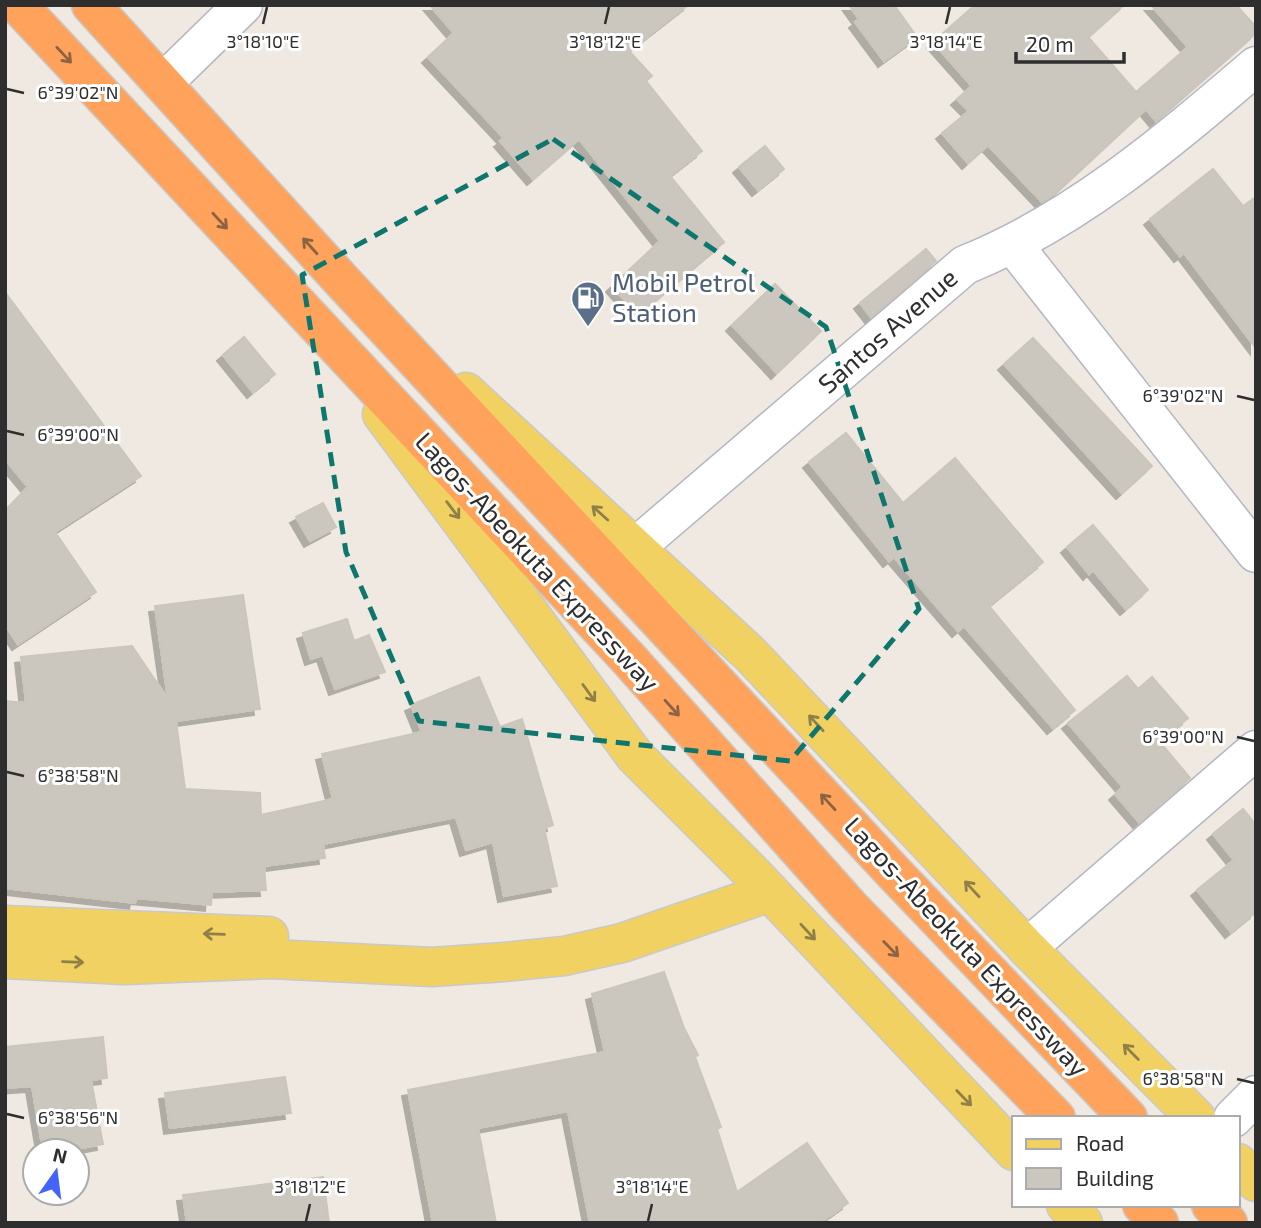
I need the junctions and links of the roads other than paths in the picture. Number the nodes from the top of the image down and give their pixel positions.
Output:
1 (18, 5) edge
2 (91, 5) edge
3 (243, 5) edge
4 (1256, 66) edge
5 (163, 83) junction
6 (1014, 246) junction
7 (343, 282) junction
8 (310, 317) junction
9 (637, 547) junction
10 (1256, 554) edge
11 (1256, 750) edge
12 (761, 882) junction
13 (5, 925) edge
14 (1027, 948) junction
15 (5, 960) edge
16 (1256, 1095) edge
17 (1054, 1116) edge
18 (1126, 1116) edge
19 (1194, 1116) edge
20 (1235, 1116) edge
21 (1012, 1149) edge
22 (1240, 1165) edge
23 (1256, 1182) edge
24 (1068, 1207) edge
25 (1144, 1207) edge
26 (1213, 1207) edge
27 (1083, 1223) edge
28 (1159, 1223) edge
29 (1228, 1223) edge

1 -> 8 highway, Lagos-Abeokuta Expressway
2 - 5 highway, Lagos-Abeokuta Expressway
3 - 5 street
4 - 6 street, Santos Avenue
7 -> 5 highway, Lagos-Abeokuta Expressway
6 - 9 street, Santos Avenue
6 - 10 street
9 -> 7 main road
18 -> 7 highway, Lagos-Abeokuta Expressway
8 -> 12 main road
8 -> 17 highway, Lagos-Abeokuta Expressway
14 -> 9 main road
11 - 14 street
12 -> 13 main road
15 -> 12 main road
12 -> 21 main road
19 -> 14 main road
16 - 20 street
22 - 23 main road
24 - 27 main road
25 - 28 highway
26 - 29 highway

